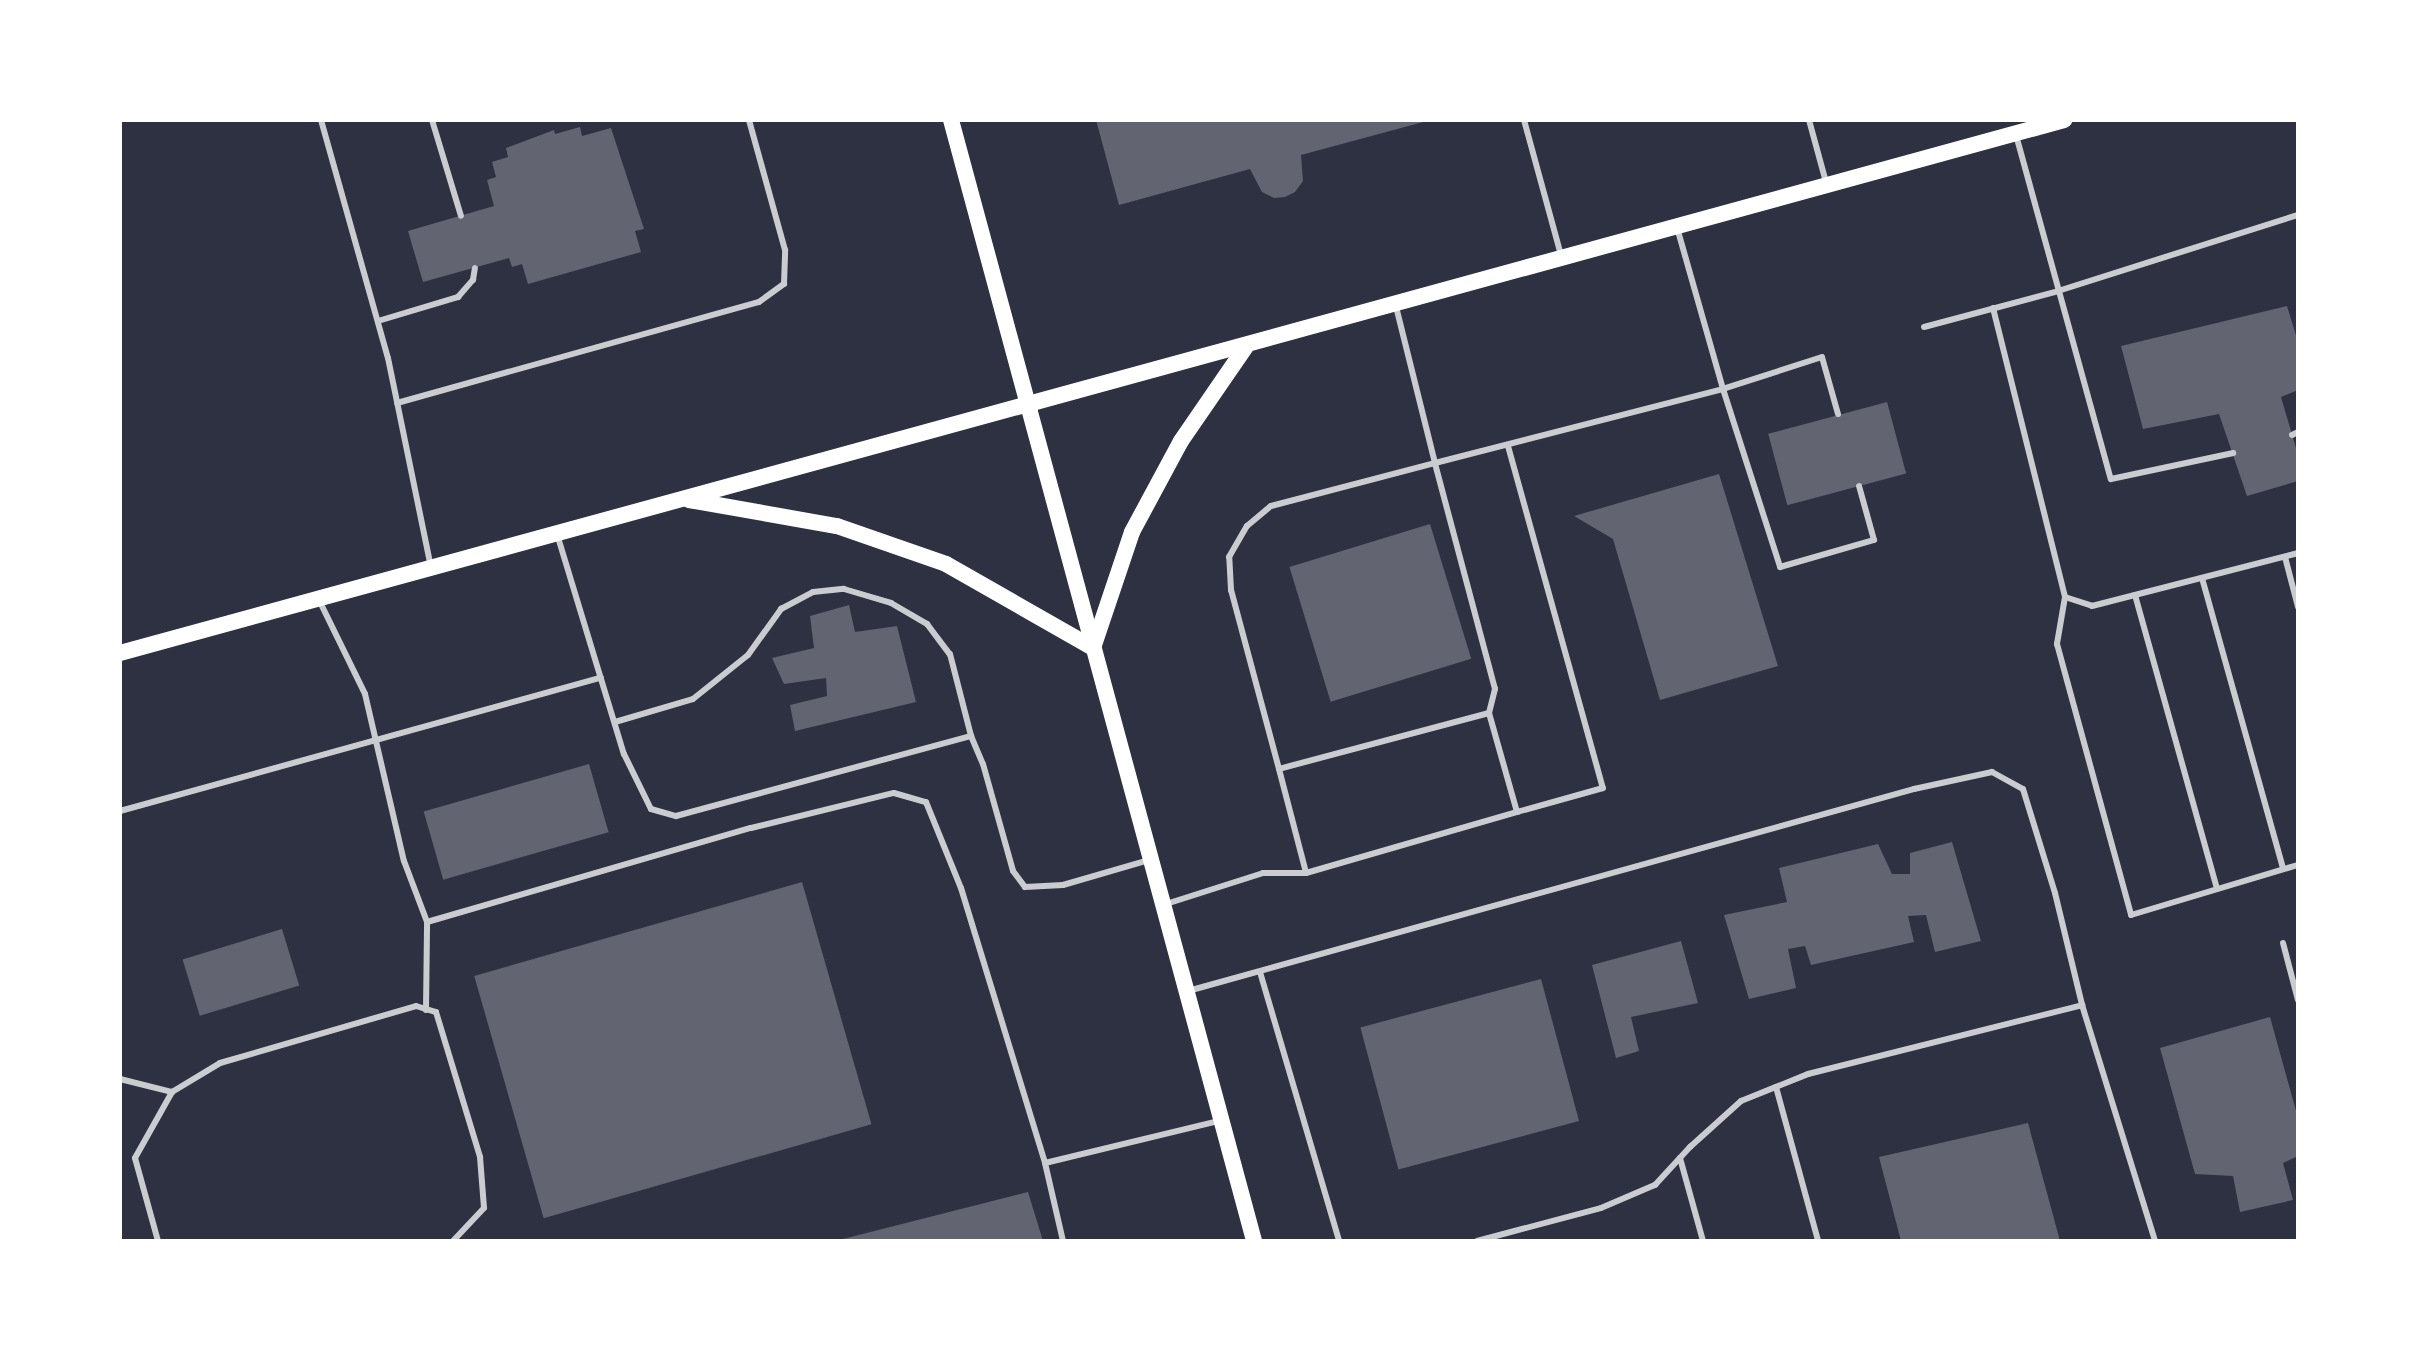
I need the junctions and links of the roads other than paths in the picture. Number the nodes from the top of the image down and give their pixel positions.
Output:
1 (321, 120) edge
2 (432, 120) edge
3 (749, 120) edge
4 (951, 120) edge
5 (1524, 120) edge
6 (1809, 120) edge
7 (2064, 120) edge
8 (2016, 133) junction
9 (1827, 185) junction
10 (2298, 215) edge
11 (461, 216) dead end
12 (1677, 227) junction
13 (1562, 258) junction
14 (475, 268) dead end
15 (2058, 291) junction
16 (1395, 304) junction
17 (1993, 308) junction
18 (378, 321) junction
19 (1924, 327) dead end
20 (1247, 345) junction
21 (1723, 389) junction
22 (397, 403) junction
23 (1027, 405) junction
24 (1838, 414) dead end
25 (1508, 446) junction
26 (2233, 453) dead end
27 (1435, 463) junction
28 (1859, 486) dead end
29 (683, 499) junction
30 (557, 534) junction
31 (2298, 553) edge
32 (2285, 557) junction
33 (431, 568) junction
34 (2202, 578) junction
35 (2135, 595) junction
36 (2065, 597) junction
37 (319, 599) junction
38 (2298, 607) edge
39 (1093, 648) junction
40 (120, 653) edge
41 (601, 678) junction
42 (1489, 713) junction
43 (615, 722) junction
44 (971, 736) junction
45 (376, 742) junction
46 (1279, 769) junction
47 (120, 811) edge
48 (1517, 812) junction
49 (1150, 860) junction
50 (2298, 865) edge
51 (2283, 869) junction
52 (1306, 873) junction
53 (2217, 889) junction
54 (1162, 905) junction
55 (427, 922) junction
56 (2283, 943) dead end
57 (1260, 972) junction
58 (1186, 992) junction
59 (2298, 1000) edge
60 (2082, 1005) junction
61 (426, 1010) junction
62 (120, 1079) edge
63 (1776, 1087) junction
64 (172, 1092) junction
65 (1221, 1120) junction
66 (1680, 1158) junction
67 (1045, 1163) junction
68 (158, 1241) edge
69 (453, 1241) edge
70 (1063, 1241) edge
71 (1254, 1241) edge
72 (1339, 1241) edge
73 (1477, 1241) edge
74 (1703, 1241) edge
75 (1818, 1241) edge
76 (2155, 1241) edge

1 - 18 lane
2 - 11 lane
3 - 22 lane
4 - 23 main road
5 - 13 lane
6 - 9 lane
7 - 8 main road
8 - 9 main road
8 - 15 lane
9 - 12 main road
10 - 15 lane
12 - 13 main road
12 - 21 lane
13 - 16 main road
14 - 18 lane
15 - 17 lane
15 - 26 lane
16 - 20 main road
16 - 27 lane
17 - 19 lane
17 - 36 lane
18 - 22 lane
20 - 23 main road
20 - 39 main road
21 - 24 lane
21 - 25 lane
21 - 28 lane
22 - 33 lane
23 - 29 main road
23 - 39 main road
25 - 27 lane
25 - 48 lane
27 - 42 lane
27 - 46 lane
29 - 30 main road
29 - 39 main road
30 - 33 main road
30 - 41 lane
31 - 32 lane
32 - 34 lane
32 - 38 lane
33 - 37 main road
34 - 35 lane
34 - 51 lane
35 - 36 lane
35 - 53 lane
36 - 53 lane
37 - 40 main road
37 - 45 lane
39 - 49 main road
41 - 43 lane
41 - 45 lane
42 - 46 lane
42 - 48 lane
43 - 44 lane
43 - 44 lane
44 - 49 lane
45 - 47 lane
45 - 55 lane
46 - 52 lane
48 - 52 lane
49 - 54 main road
50 - 51 lane
51 - 53 lane
52 - 54 lane
54 - 58 main road
55 - 61 lane
55 - 67 lane
56 - 59 lane
57 - 58 lane
57 - 60 lane
57 - 72 lane
58 - 65 main road
60 - 63 lane
60 - 76 lane
61 - 64 lane
61 - 69 lane
62 - 64 lane
63 - 66 lane
63 - 75 lane
64 - 68 lane
65 - 67 lane
65 - 71 main road
66 - 73 lane
66 - 74 lane
67 - 70 lane

